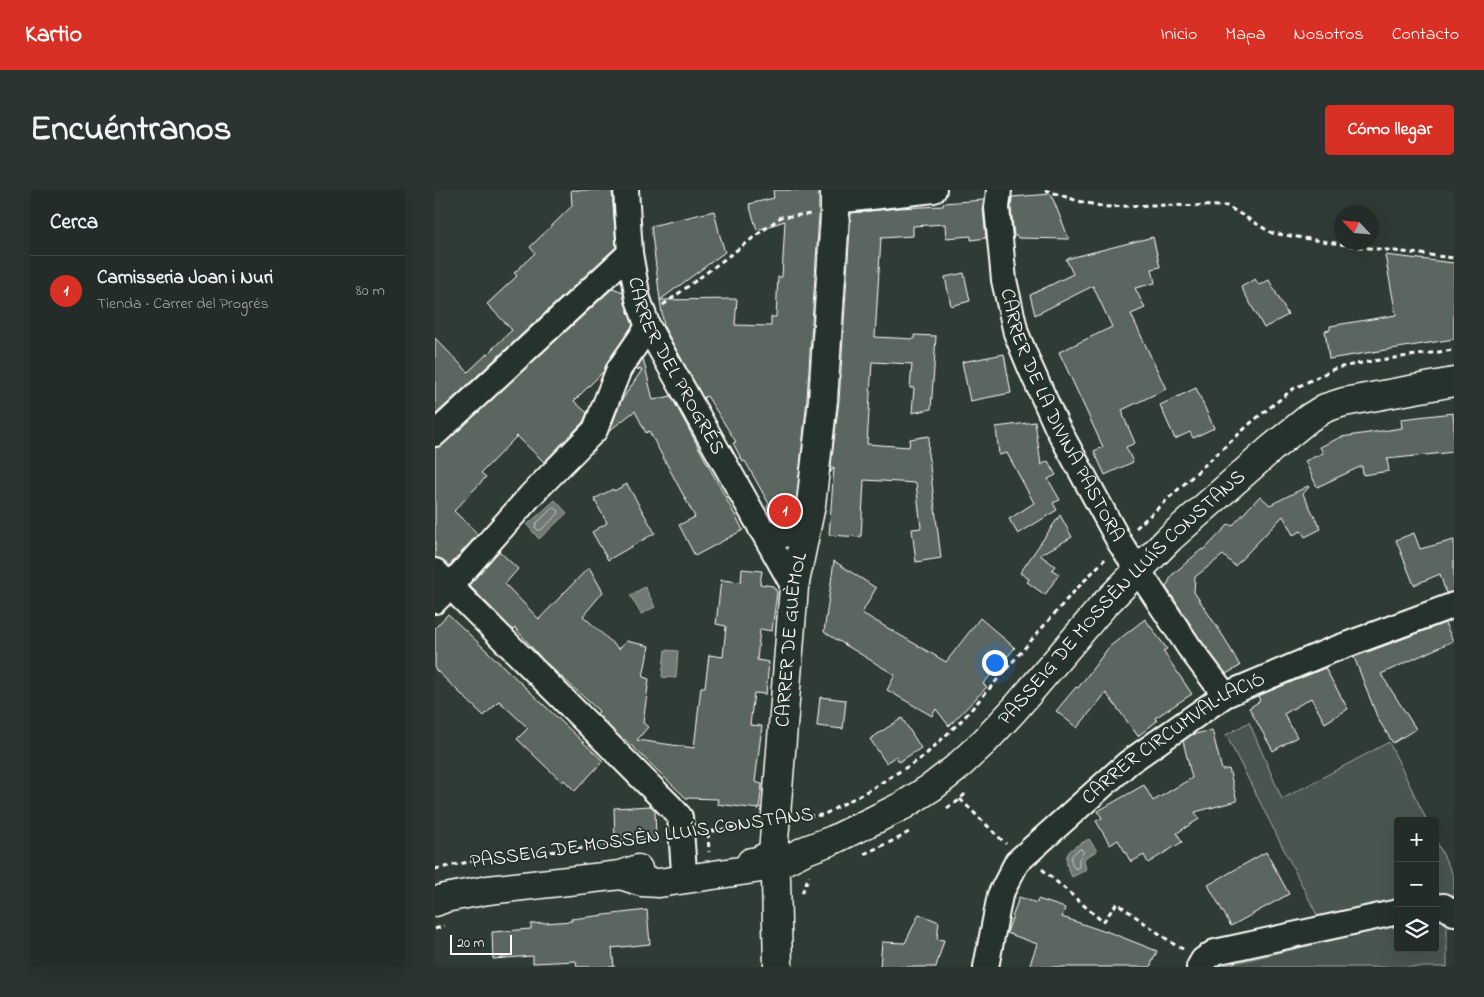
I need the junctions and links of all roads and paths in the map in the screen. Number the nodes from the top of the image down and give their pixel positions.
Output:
1 (626, 190) edge
2 (934, 190) edge
3 (999, 190) edge
4 (1045, 190) edge
5 (835, 202) edge
6 (630, 253) junction
7 (1454, 258) edge
8 (649, 327) junction
9 (1454, 350) edge
10 (1454, 382) edge
11 (435, 434) edge
12 (807, 523) junction
13 (761, 529) junction
14 (1120, 543) junction
15 (1138, 569) junction
16 (440, 586) edge
17 (794, 587) junction
18 (1454, 605) edge
19 (1225, 695) junction
20 (967, 792) dead end
21 (960, 799) junction
22 (941, 812) dead end
23 (775, 819) junction
24 (916, 828) dead end
25 (1024, 856) junction
26 (683, 857) junction
27 (858, 857) dead end
28 (774, 859) junction
29 (808, 861) junction
30 (435, 868) edge
31 (630, 878) junction
32 (799, 899) dead end
33 (1439, 907) edge
34 (444, 912) edge
35 (1394, 913) edge
36 (1454, 913) edge
37 (435, 929) edge
38 (1201, 964) edge
39 (778, 967) edge
40 (986, 967) edge

1 - 6 street, CARRER DEL PROGRÉS
2 - 5 street
3 - 14 street, CARRER DE LA DIVINA PASTORA
4 - 7 path
5 - 8 path
5 - 12 main road, CARRER DE GUÈMOL
6 - 8 street, CARRER DEL PROGRÉS
6 - 11 street
8 - 13 street, CARRER DEL PROGRÉS
8 - 16 street
9 - 14 path, PASSEIG DE MOSSÈN LLUÍS CONSTANS
10 - 15 main road, PASSEIG DE MOSSÈN LLUÍS CONSTANS
12 - 13 street
12 - 17 main road, CARRER DE GUÈMOL
13 - 17 street, CARRER DEL PROGRÉS
14 - 15 street, CARRER DE LA DIVINA PASTORA
14 - 23 path, PASSEIG DE MOSSÈN LLUÍS CONSTANS
15 - 19 street, CARRER DE LA DIVINA PASTORA
15 - 29 main road, PASSEIG DE MOSSÈN LLUÍS CONSTANS
16 - 26 street
17 - 23 main road, CARRER DE GUÈMOL
18 - 19 street, CARRER CIRCUMVAL·LACIÓ
19 - 25 street, CARRER CIRCUMVAL·LACIÓ
20 - 21 path
21 - 22 path
21 - 25 path
23 - 26 path, PASSEIG DE MOSSÈN LLUÍS CONSTANS
23 - 28 main road, CARRER DE GUÈMOL
24 - 27 path
25 - 38 path
25 - 40 street, CARRER CIRCUMVAL·LACIÓ
26 - 28 main road, PASSEIG DE MOSSÈN LLUÍS CONSTANS
26 - 30 path, PASSEIG DE MOSSÈN LLUÍS CONSTANS
26 - 31 main road, PASSEIG DE MOSSÈN LLUÍS CONSTANS
28 - 29 main road, PASSEIG DE MOSSÈN LLUÍS CONSTANS
28 - 31 main road, PASSEIG DE MOSSÈN LLUÍS CONSTANS
28 - 39 main road, CARRER DE GUÈMOL
29 - 32 path
31 - 34 main road, PASSEIG DE MOSSÈN LLUÍS CONSTANS
33 - 36 street
34 - 37 path
35 - 38 street

